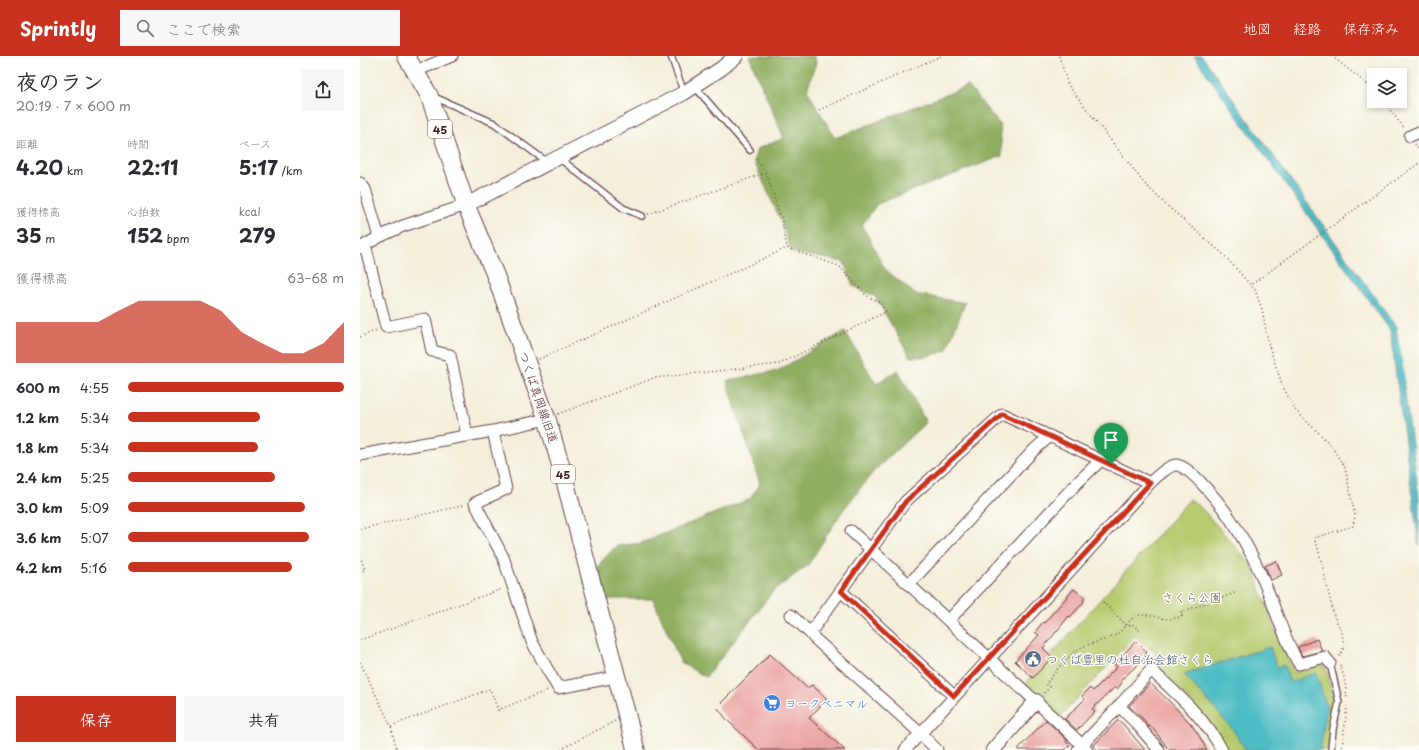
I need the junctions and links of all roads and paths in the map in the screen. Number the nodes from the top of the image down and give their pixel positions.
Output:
1 (406, 56) edge
2 (452, 56) edge
3 (671, 56) edge
4 (736, 56) edge
5 (941, 56) edge
6 (1059, 56) edge
7 (1332, 56) edge
8 (416, 71) junction
9 (1367, 84) edge
10 (689, 90) junction
11 (429, 95) junction
12 (1390, 108) edge
13 (819, 110) dead end
14 (1414, 134) edge
15 (750, 150) joint
16 (1419, 151) edge
17 (553, 161) junction
18 (1419, 163) edge
19 (766, 173) junction
20 (360, 182) edge
21 (466, 205) junction
22 (642, 216) joint
23 (379, 237) junction
24 (363, 247) edge
25 (787, 248) junction
26 (1252, 285) junction
27 (386, 326) junction
28 (360, 337) edge
29 (528, 364) junction
30 (547, 418) junction
31 (493, 431) junction
32 (467, 435) junction
33 (1050, 436) junction
34 (360, 455) edge
35 (1101, 460) junction
36 (1150, 483) junction
37 (474, 503) junction
38 (360, 529) edge
39 (851, 531) dead end
40 (872, 550) junction
41 (360, 556) edge
42 (360, 571) edge
43 (909, 584) junction
44 (513, 585) junction
45 (841, 591) junction
46 (1235, 593) dead end
47 (1102, 602) dead end
48 (791, 615) dead end
49 (949, 620) junction
50 (1126, 625) junction
51 (1140, 631) dead end
52 (810, 633) junction
53 (360, 640) edge
54 (989, 658) junction
55 (360, 662) edge
56 (1330, 663) joint
57 (616, 677) junction
58 (556, 685) junction
59 (954, 696) junction
60 (1347, 699) dead end
61 (1036, 701) junction
62 (1347, 705) dead end
63 (1119, 706) junction
64 (627, 715) junction
65 (391, 726) junction
66 (920, 734) junction
67 (1083, 748) edge
68 (397, 750) edge
69 (561, 750) edge
70 (636, 750) edge
71 (905, 750) edge
72 (937, 750) edge
73 (993, 750) edge
74 (1159, 750) edge
75 (1222, 750) edge
76 (1332, 750) edge
77 (1342, 750) edge

1 - 8 main road, つくば真岡線旧道 / 45
2 - 8 street
3 - 10 lane
4 - 10 street
5 - 13 path
6 - 26 path
7 - 9 path
8 - 11 main road, つくば真岡線旧道 / 45
10 - 15 lane
10 - 17 street
11 - 17 lane
11 - 21 main road, つくば真岡線旧道 / 45
12 - 14 path
14 - 16 path
15 - 19 path
17 - 21 street
17 - 22 lane
18 - 26 path
19 - 22 path
19 - 25 path
20 - 23 street
21 - 23 street
21 - 29 main road, つくば真岡線旧道 / 45
23 - 24 street
24 - 27 street
25 - 29 path
25 - 30 path
26 - 60 path
27 - 28 path
27 - 32 street
29 - 30 main road, つくば真岡線旧道 / 45
30 - 31 street
30 - 57 main road, つくば真岡線旧道 / 45
31 - 32 street
31 - 37 street
32 - 34 street
33 - 35 street
33 - 40 street
33 - 43 street
35 - 36 street
35 - 49 street
36 - 54 street
36 - 56 street
37 - 38 path
37 - 44 street
39 - 40 street
40 - 43 street
40 - 45 street
41 - 42 path
43 - 49 street
44 - 53 path
44 - 58 street
45 - 52 street
45 - 59 street
46 - 50 path
47 - 50 path
48 - 52 street
49 - 54 street
50 - 51 path
50 - 61 path
52 - 66 street
54 - 59 street
54 - 61 street
55 - 65 path
56 - 76 lane
57 - 58 street
57 - 64 main road, つくば真岡線旧道 / 45
58 - 65 path
59 - 66 street
61 - 67 street
61 - 73 street
62 - 77 path
63 - 67 street
63 - 74 street
63 - 75 street
64 - 69 path
64 - 70 main road, つくば真岡線旧道 / 45
65 - 68 path
66 - 71 street
66 - 72 street

